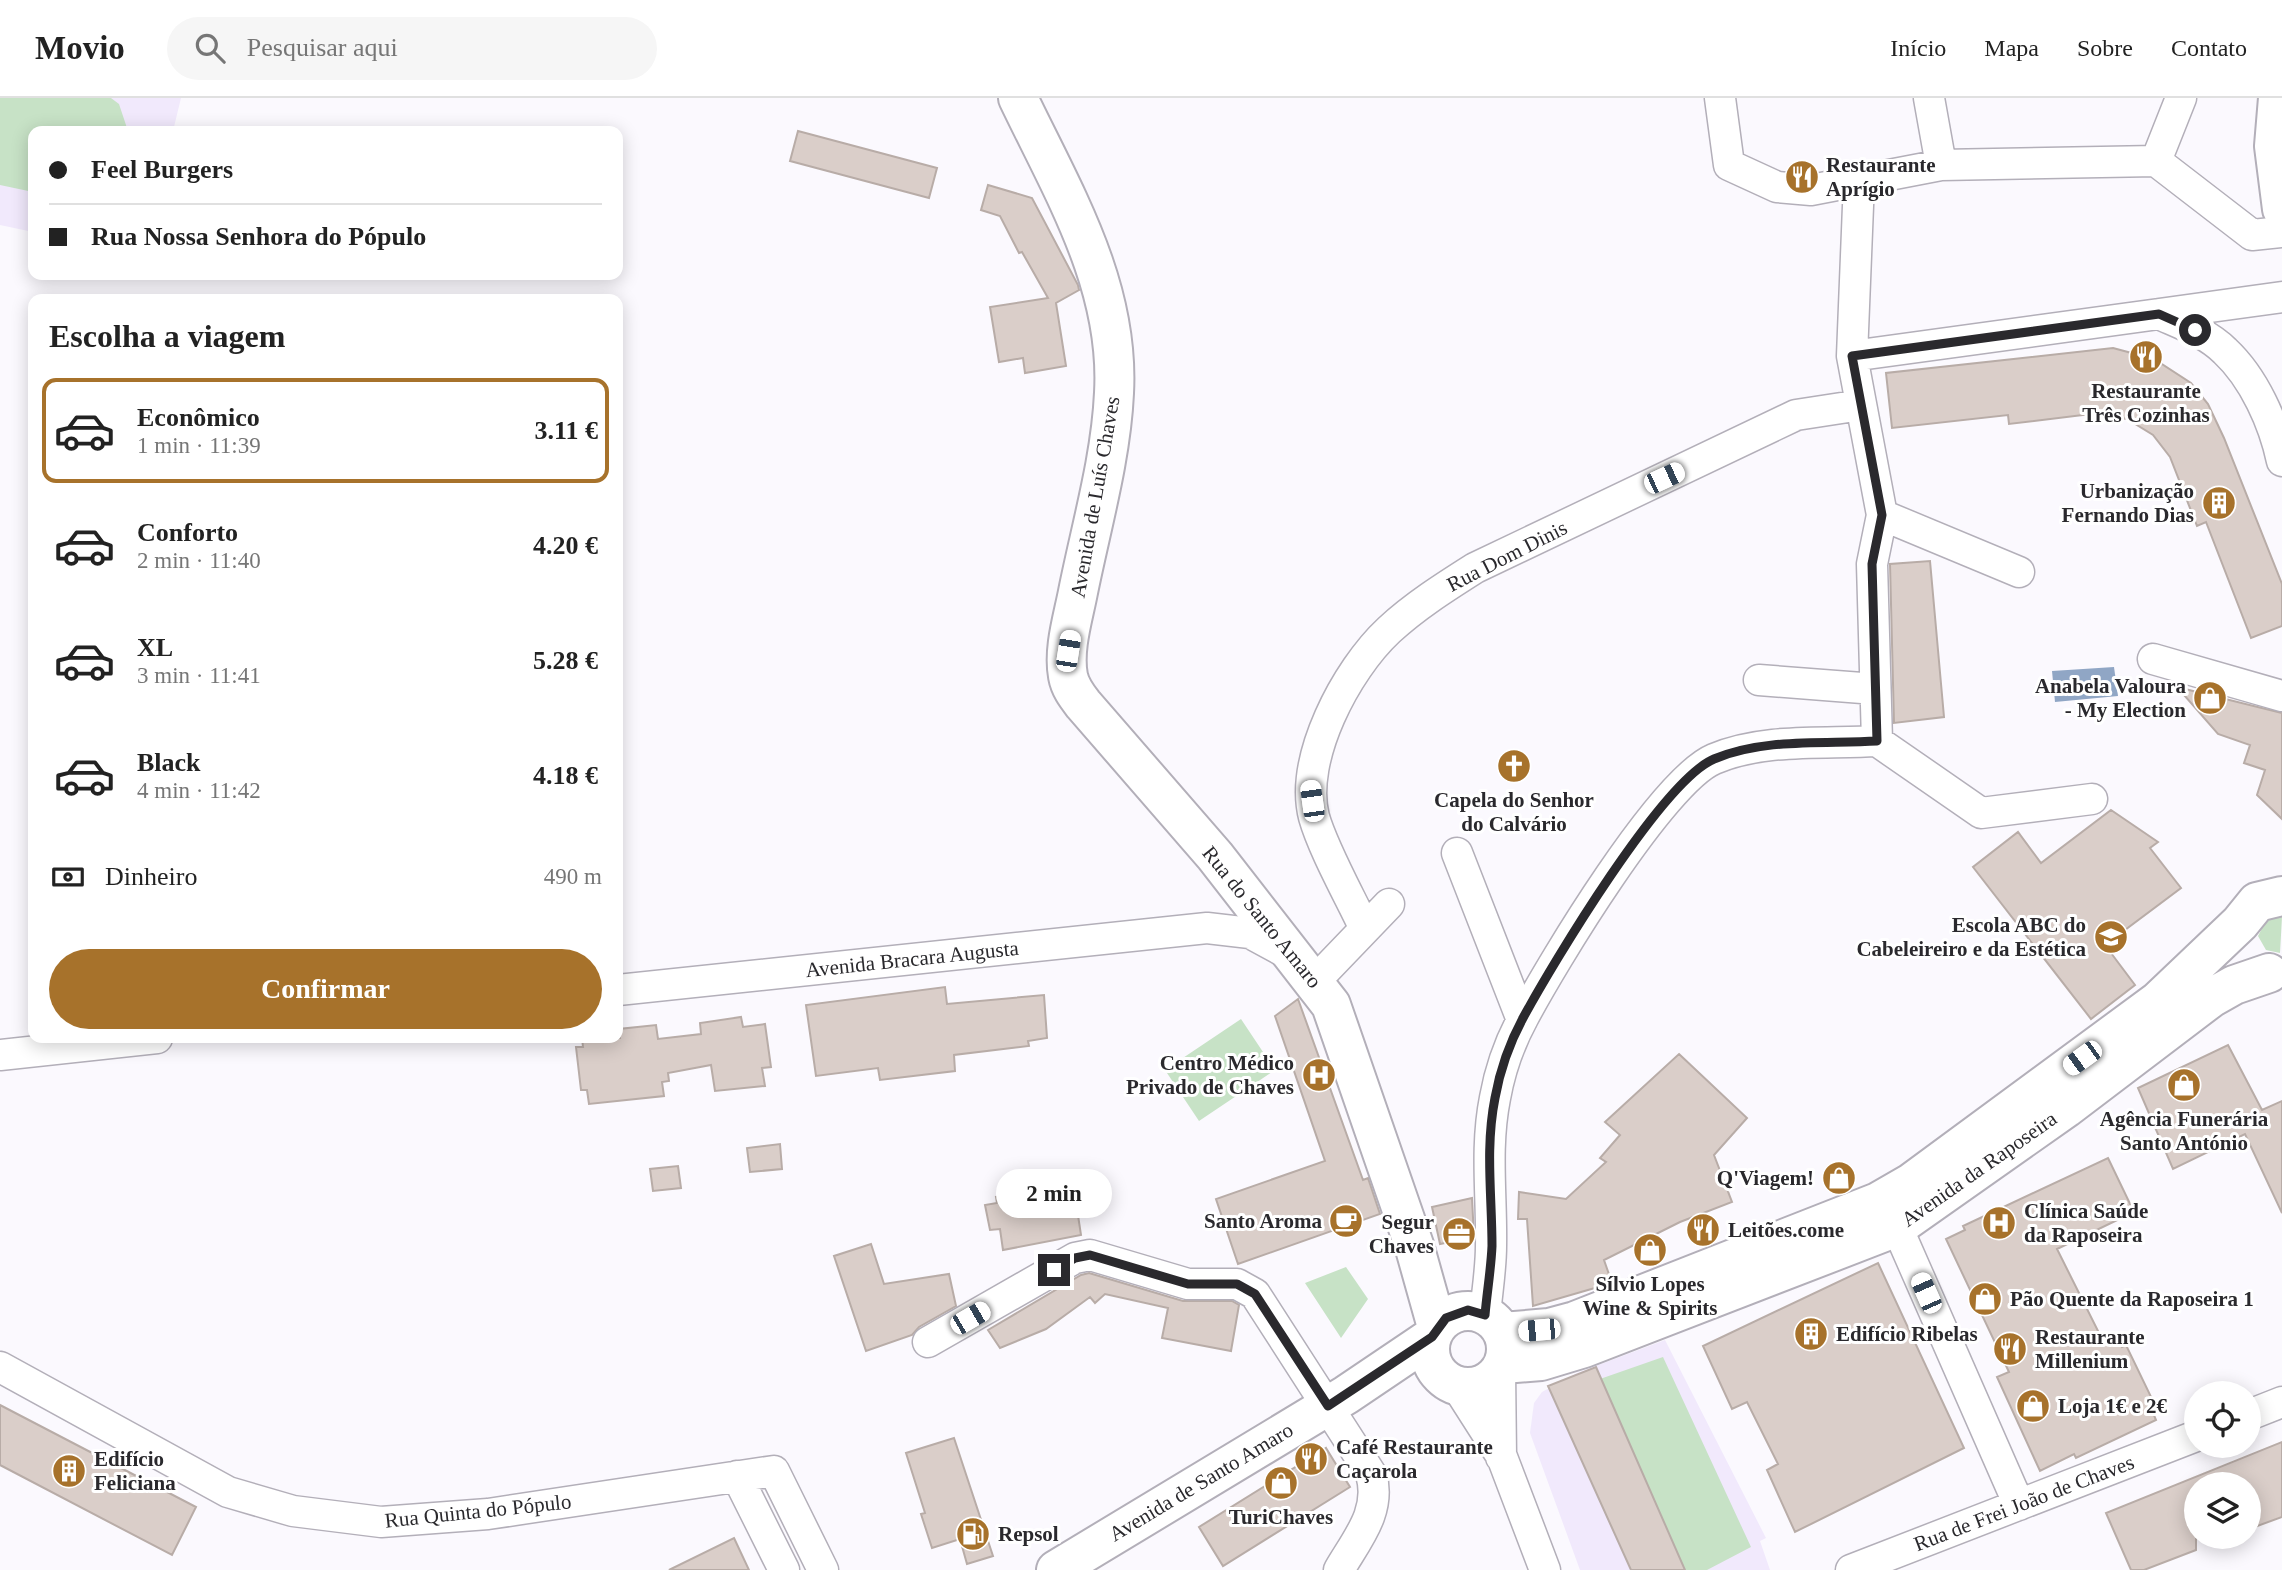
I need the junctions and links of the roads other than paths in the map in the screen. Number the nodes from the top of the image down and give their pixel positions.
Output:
1 (1018, 98) edge
2 (1720, 98) edge
3 (1929, 98) edge
4 (2181, 98) edge
5 (2278, 98) edge
6 (2156, 161) junction
7 (1941, 165) junction
8 (1859, 181) junction
9 (2282, 209) edge
10 (2282, 232) edge
11 (2282, 296) edge
12 (2159, 314) junction
13 (1852, 356) junction
14 (1861, 405) junction
15 (2282, 461) edge
16 (1882, 515) junction
17 (2019, 572) dead end
18 (1072, 621) joint
19 (2152, 659) dead end
20 (1759, 680) dead end
21 (1875, 688) junction
22 (2282, 696) edge
23 (1877, 741) junction
24 (2092, 799) dead end
25 (1457, 853) dead end
26 (1215, 856) junction
27 (2278, 891) edge
28 (1389, 904) dead end
29 (2240, 923) junction
30 (1207, 928) junction
31 (1365, 929) junction
32 (1303, 968) junction
33 (2275, 973) edge
34 (623, 989) edge
35 (1522, 1020) junction
36 (111, 1043) edge
37 (0, 1055) edge
38 (1897, 1227) junction
39 (1414, 1245) junction
40 (1434, 1332) junction
41 (1494, 1339) junction
42 (928, 1342) dead end
43 (0, 1367) edge
44 (1453, 1383) junction
45 (1337, 1400) junction
46 (2282, 1402) edge
47 (2261, 1410) edge
48 (2184, 1441) edge
49 (1502, 1457) junction
50 (737, 1476) junction
51 (1514, 1489) junction
52 (2019, 1505) junction
53 (783, 1570) edge
54 (823, 1570) edge
55 (1056, 1570) edge
56 (1339, 1570) edge
57 (1533, 1570) edge
58 (1545, 1570) edge
59 (1851, 1570) edge

1 - 18 main road, Avenida de Luís Chaves
2 - 8 street
3 - 7 street
4 - 6 street
5 - 9 main road
6 - 7 street
6 - 10 street
7 - 8 street
8 - 13 street
11 - 12 street
12 - 13 street
12 - 15 street
13 - 14 street
14 - 16 street
14 - 31 street, Rua Dom Dinis
16 - 17 street
16 - 21 street
18 - 26 main road, Rua do Santo Amaro
19 - 22 street
20 - 21 street
21 - 23 street
23 - 24 street
23 - 35 street
25 - 35 street
26 - 30 street
26 - 32 main road, Rua do Santo Amaro
27 - 29 main road, Avenida da Raposeira
28 - 31 street
29 - 33 main road, Avenida da Raposeira
29 - 41 main road, Avenida da Raposeira
30 - 32 street, Avenida Bracara Augusta
30 - 34 street, Avenida Bracara Augusta
31 - 32 street
32 - 39 main road, Rua do Santo Amaro
33 - 38 main road, Avenida da Raposeira
35 - 41 street
36 - 37 street
38 - 41 main road, Avenida da Raposeira
38 - 52 street
39 - 40 main road, Rua do Santo Amaro
39 - 41 main road, Rua do Santo Amaro
40 - 41 main road
40 - 44 main road
40 - 45 main road, Avenida de Santo Amaro
41 - 44 main road
41 - 49 street
42 - 45 street
43 - 50 street, Rua Quinta do Pópulo
44 - 45 main road, Avenida de Santo Amaro
44 - 49 street
45 - 55 main road, Avenida de Santo Amaro
45 - 56 street
46 - 47 street
48 - 52 street, Rua de Frei João de Chaves
49 - 51 street
50 - 53 street
50 - 54 street, Rua Quinta do Pópulo
51 - 57 street
51 - 58 street
52 - 59 street, Rua de Frei João de Chaves

